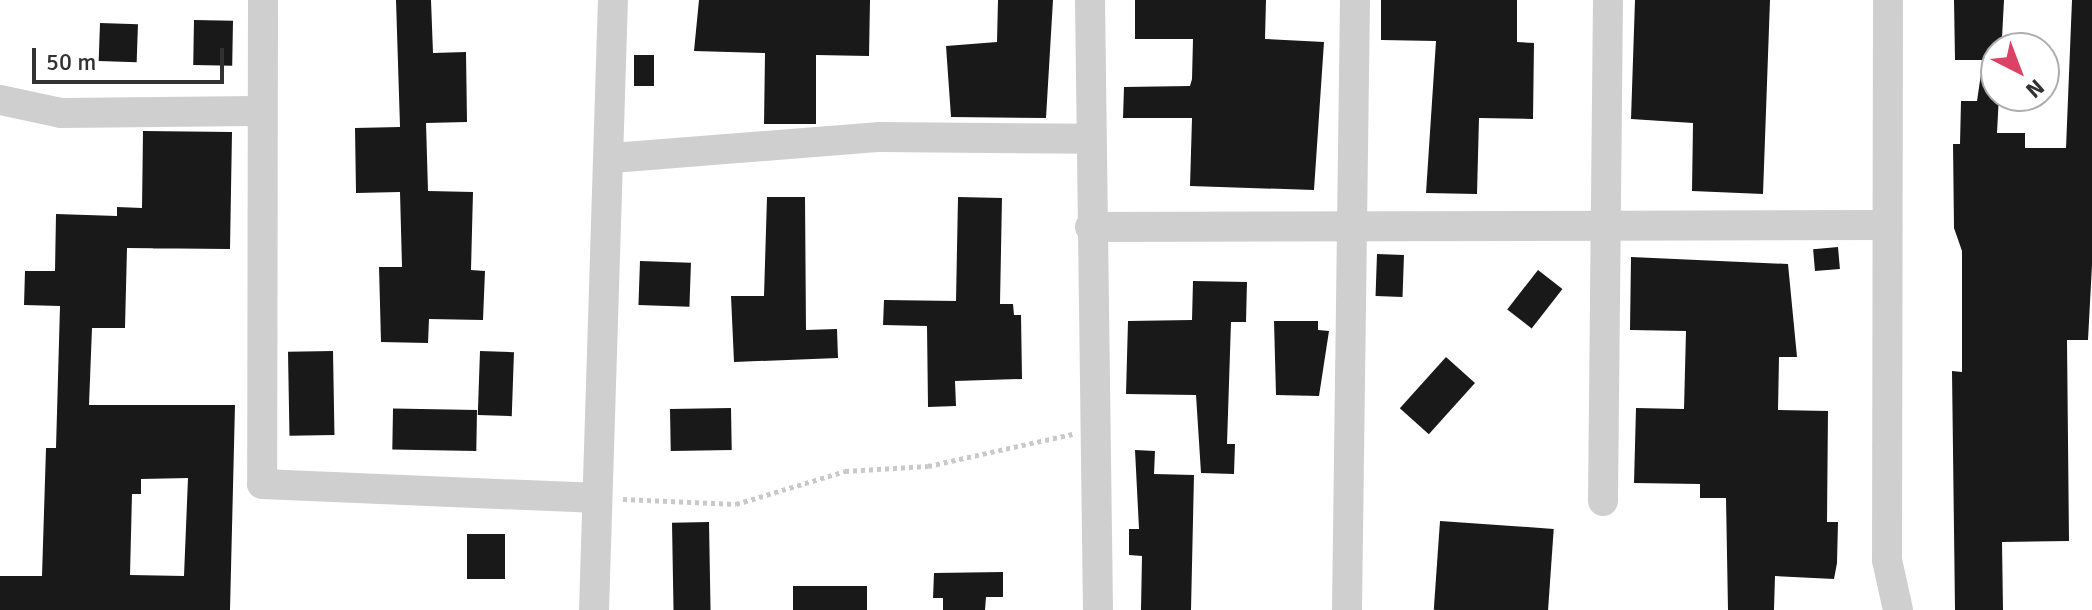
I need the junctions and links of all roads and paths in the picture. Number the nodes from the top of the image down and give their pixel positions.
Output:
1 (263, 0) edge
2 (613, 0) edge
3 (1090, 0) edge
4 (1355, 0) edge
5 (1608, 0) edge
6 (1888, 0) edge
7 (0, 100) edge
8 (262, 111) junction
9 (1091, 139) junction
10 (612, 158) junction
11 (1887, 225) junction
12 (1356, 226) junction
13 (1605, 226) junction
14 (1090, 227) junction
15 (1096, 428) junction
16 (593, 498) junction
17 (1603, 501) dead end
18 (594, 610) edge
19 (1098, 610) edge
20 (1347, 610) edge
21 (1898, 610) edge

1 - 8 street
2 - 10 street
3 - 9 street
4 - 12 street
5 - 13 street
6 - 11 street
7 - 8 street
8 - 16 street
9 - 10 street
9 - 14 street
10 - 16 street
11 - 13 street
11 - 21 street
12 - 13 street
12 - 14 street
12 - 20 street
13 - 17 street
14 - 15 street
15 - 16 path
15 - 19 street
16 - 18 street

